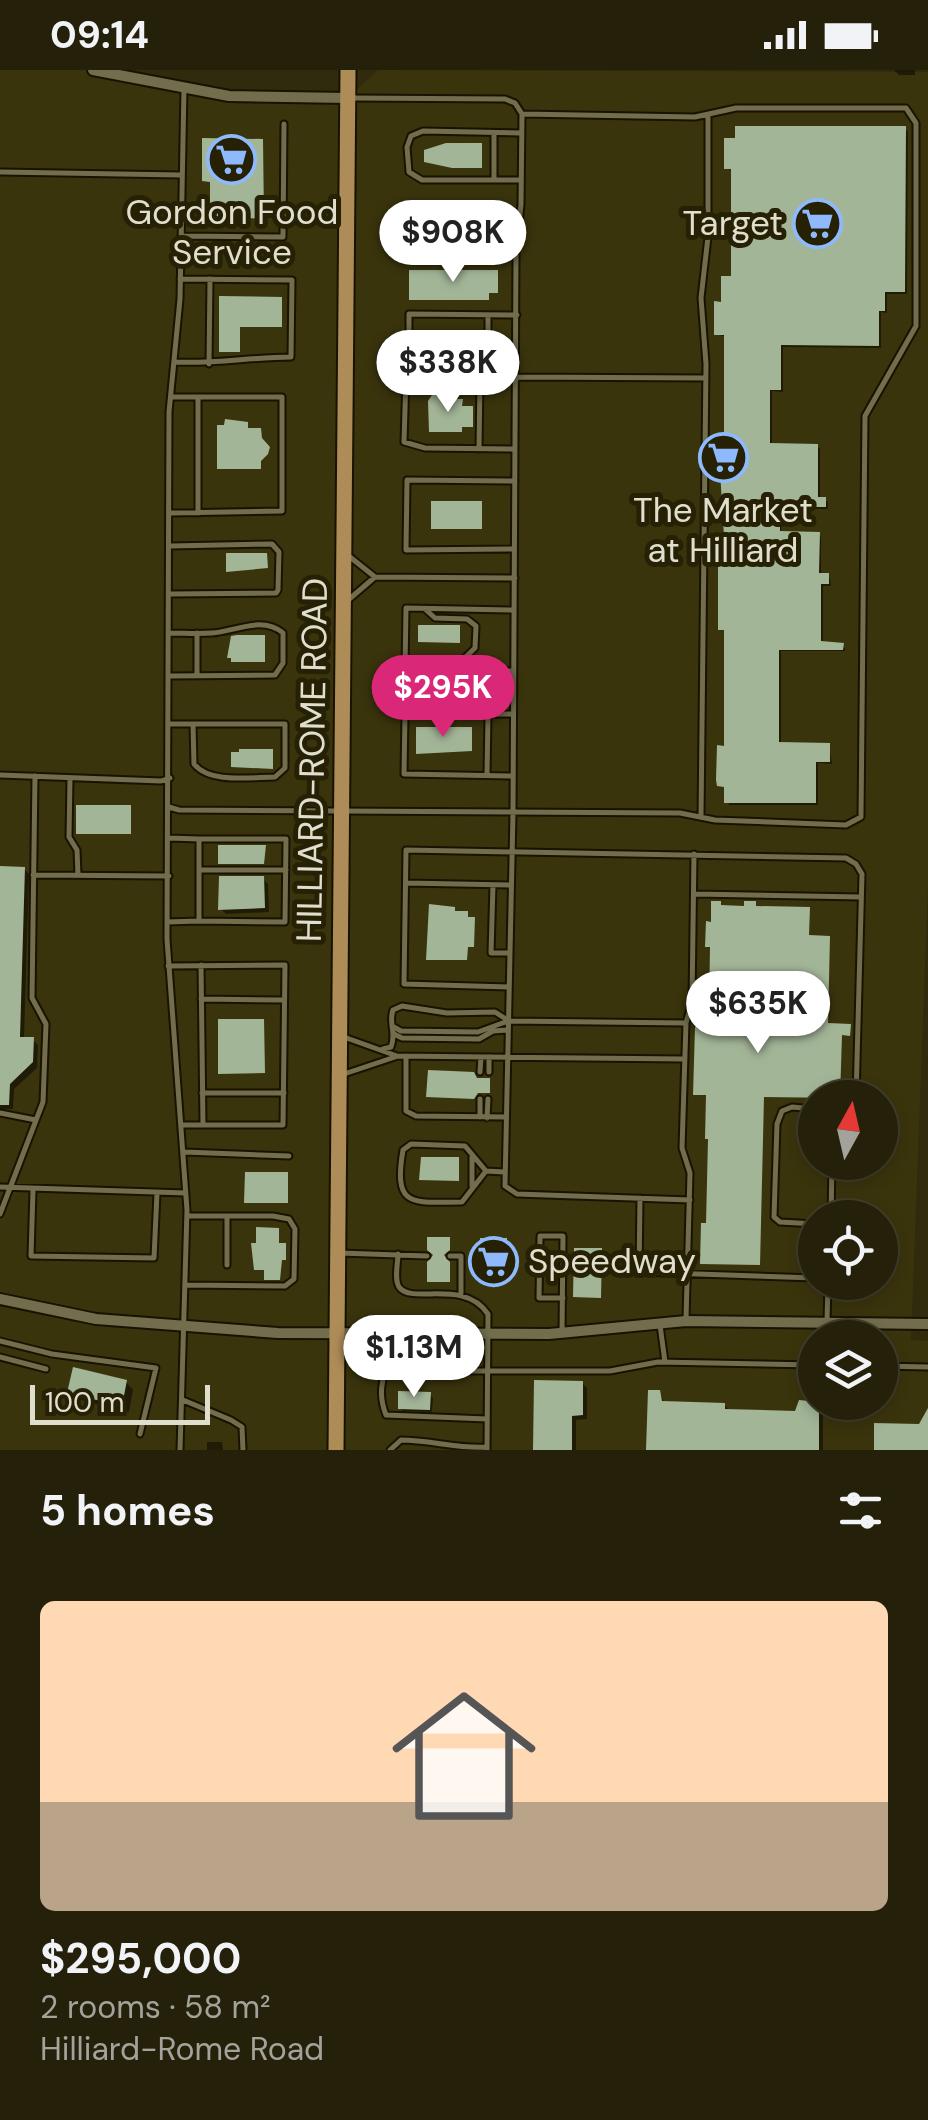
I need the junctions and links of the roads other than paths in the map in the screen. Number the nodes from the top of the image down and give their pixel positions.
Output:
1 (93, 70) edge
2 (348, 70) edge
3 (143, 75) edge
4 (184, 88) junction
5 (348, 98) junction
6 (522, 114) junction
7 (708, 116) junction
8 (284, 124) dead end
9 (494, 133) junction
10 (522, 134) junction
11 (0, 172) edge
12 (182, 174) junction
13 (494, 180) junction
14 (521, 180) junction
15 (420, 205) dead end
16 (481, 206) dead end
17 (412, 235) dead end
18 (180, 236) junction
19 (500, 236) junction
20 (518, 237) junction
21 (516, 254) junction
22 (180, 278) junction
23 (210, 279) junction
24 (488, 315) junction
25 (517, 316) junction
26 (174, 362) junction
27 (209, 364) junction
28 (516, 378) junction
29 (706, 378) junction
30 (480, 379) junction
31 (170, 397) junction
32 (198, 397) junction
33 (479, 449) junction
34 (515, 449) junction
35 (515, 481) junction
36 (170, 513) junction
37 (198, 513) junction
38 (170, 546) junction
39 (515, 549) junction
40 (344, 552) junction
41 (375, 577) junction
42 (515, 578) junction
43 (170, 594) junction
44 (344, 604) junction
45 (424, 608) junction
46 (514, 610) junction
47 (170, 633) junction
48 (197, 633) junction
49 (452, 670) junction
50 (514, 671) junction
51 (170, 676) junction
52 (197, 676) junction
53 (513, 714) junction
54 (488, 715) junction
55 (170, 724) junction
56 (193, 724) junction
57 (0, 775) edge
58 (35, 776) junction
59 (487, 776) junction
60 (512, 776) junction
61 (70, 778) junction
62 (170, 778) junction
63 (169, 807) junction
64 (341, 811) junction
65 (512, 813) junction
66 (701, 816) junction
67 (169, 838) junction
68 (199, 839) junction
69 (512, 852) junction
70 (694, 854) junction
71 (199, 870) junction
72 (286, 870) junction
73 (34, 874) junction
74 (78, 875) junction
75 (168, 876) junction
76 (406, 883) junction
77 (493, 885) junction
78 (511, 885) junction
79 (694, 894) junction
80 (861, 897) junction
81 (199, 921) junction
82 (167, 922) junction
83 (510, 953) junction
84 (201, 965) junction
85 (168, 966) junction
86 (509, 987) junction
87 (201, 999) junction
88 (284, 1000) junction
89 (508, 1021) junction
90 (686, 1024) junction
91 (392, 1026) junction
92 (508, 1030) junction
93 (394, 1034) junction
94 (339, 1035) junction
95 (380, 1050) junction
96 (402, 1056) junction
97 (481, 1057) junction
98 (489, 1057) junction
99 (508, 1058) junction
100 (684, 1059) junction
101 (480, 1072) dead end
102 (489, 1072) dead end
103 (338, 1076) junction
104 (856, 1080) edge
105 (202, 1093) junction
106 (284, 1093) junction
107 (484, 1099) dead end
108 (798, 1108) edge
109 (0, 1114) edge
110 (506, 1117) junction
111 (483, 1118) junction
112 (36, 1120) junction
113 (182, 1125) junction
114 (202, 1125) junction
115 (184, 1152) junction
116 (472, 1154) junction
117 (288, 1156) dead end
118 (486, 1171) junction
119 (505, 1172) junction
120 (0, 1187) edge
121 (472, 1189) junction
122 (9, 1190) junction
123 (33, 1190) junction
124 (157, 1192) junction
125 (186, 1193) junction
126 (640, 1198) junction
127 (690, 1200) junction
128 (0, 1214) edge
129 (187, 1216) junction
130 (228, 1216) junction
131 (798, 1223) edge
132 (337, 1253) junction
133 (398, 1254) junction
134 (427, 1256) dead end
135 (450, 1256) dead end
136 (227, 1265) dead end
137 (688, 1274) junction
138 (798, 1277) edge
139 (186, 1285) junction
140 (461, 1293) junction
141 (562, 1298) junction
142 (0, 1299) edge
143 (686, 1322) junction
144 (798, 1322) edge
145 (660, 1323) junction
146 (898, 1323) edge
147 (928, 1324) edge
148 (184, 1327) junction
149 (336, 1333) junction
150 (488, 1334) junction
151 (562, 1334) junction
152 (0, 1340) edge
153 (0, 1357) edge
154 (665, 1362) junction
155 (798, 1365) edge
156 (898, 1366) edge
157 (928, 1367) edge
158 (46, 1369) dead end
159 (488, 1370) junction
160 (183, 1400) junction
161 (488, 1419) junction
162 (140, 1434) dead end
163 (485, 1449) edge
164 (180, 1450) edge
165 (243, 1450) edge
166 (336, 1450) edge
167 (390, 1450) edge

1 - 3 street
2 - 5 main road, HILLIARD-ROME ROAD
3 - 4 street
4 - 5 street
4 - 12 lane
5 - 6 lane
5 - 40 main road, HILLIARD-ROME ROAD
6 - 7 lane
6 - 10 lane
7 - 29 lane
7 - 66 lane
8 - 18 lane
9 - 10 lane
9 - 13 lane
9 - 13 lane
10 - 14 lane
11 - 12 lane
12 - 18 lane
13 - 14 lane
14 - 20 lane
15 - 21 lane
16 - 19 lane
17 - 19 lane
18 - 22 lane
19 - 20 lane
20 - 21 lane
21 - 25 lane
22 - 23 lane
22 - 26 lane
23 - 27 lane
23 - 27 lane
24 - 24 lane
24 - 25 lane
25 - 28 lane
26 - 27 lane
26 - 31 lane
28 - 29 lane
28 - 30 lane
28 - 34 lane
29 - 66 lane
30 - 33 lane
30 - 33 lane
31 - 32 lane
31 - 36 lane
32 - 37 lane
32 - 37 lane
33 - 34 lane
34 - 35 lane
35 - 39 lane
35 - 39 lane
36 - 37 lane
36 - 38 lane
38 - 43 lane
38 - 43 lane
39 - 42 lane
40 - 41 lane
40 - 44 main road, HILLIARD-ROME ROAD
41 - 42 lane
41 - 44 lane
42 - 46 lane
43 - 47 lane
44 - 64 main road, HILLIARD-ROME ROAD
45 - 46 lane
45 - 49 lane
45 - 49 lane
46 - 50 lane
47 - 48 lane
47 - 51 lane
48 - 52 lane
48 - 52 lane
49 - 50 lane
50 - 53 lane
51 - 52 lane
51 - 55 lane
53 - 54 lane
53 - 60 lane
54 - 59 lane
54 - 59 lane
55 - 56 lane
55 - 62 lane
56 - 56 lane
57 - 58 lane
58 - 61 lane
58 - 73 lane
59 - 60 lane
60 - 65 lane
61 - 62 lane
61 - 74 lane
62 - 63 lane
63 - 64 lane
63 - 67 lane
64 - 65 lane
64 - 94 main road, HILLIARD-ROME ROAD
65 - 66 lane
65 - 69 lane
67 - 68 lane
67 - 75 lane
68 - 71 lane
68 - 72 lane
69 - 70 lane
69 - 76 lane
69 - 78 lane
70 - 79 lane
70 - 80 lane
71 - 72 lane
71 - 81 lane
72 - 81 lane
73 - 74 lane
73 - 112 lane
74 - 75 lane
75 - 82 lane
76 - 77 lane
76 - 86 lane
77 - 78 lane
77 - 83 lane
78 - 83 lane
79 - 80 lane
79 - 90 lane
80 - 104 lane
81 - 82 lane
82 - 85 lane
83 - 86 lane
84 - 85 lane
84 - 87 lane
84 - 88 lane
85 - 113 lane
86 - 89 lane
87 - 88 lane
87 - 105 lane
88 - 106 lane
89 - 90 lane
89 - 91 lane
89 - 91 lane
89 - 92 lane
90 - 100 lane
91 - 93 lane
92 - 93 lane
92 - 99 lane
93 - 95 lane
94 - 95 lane
94 - 103 main road, HILLIARD-ROME ROAD
95 - 96 lane
96 - 97 lane
96 - 103 lane
96 - 111 lane
97 - 98 lane
97 - 101 lane
98 - 99 lane
98 - 102 lane
99 - 100 lane
99 - 110 lane
100 - 127 lane
103 - 132 main road, HILLIARD-ROME ROAD
105 - 106 lane
105 - 114 lane
106 - 114 lane
107 - 111 lane
108 - 131 lane
109 - 112 lane
110 - 111 lane
110 - 119 lane
112 - 122 lane
113 - 114 lane
113 - 115 lane
115 - 117 lane
115 - 125 lane
116 - 118 lane
116 - 121 lane
116 - 121 lane
118 - 119 lane
118 - 121 lane
119 - 126 lane
120 - 122 lane
122 - 123 lane
122 - 128 lane
123 - 124 lane
123 - 124 lane
124 - 125 lane
125 - 129 lane
126 - 127 lane
126 - 137 lane
127 - 137 lane
129 - 130 lane
129 - 139 lane
130 - 136 lane
130 - 139 lane
132 - 133 lane
132 - 149 main road, HILLIARD-ROME ROAD
133 - 134 lane
133 - 140 lane
135 - 140 lane
137 - 138 lane
137 - 143 lane
139 - 148 lane
140 - 150 lane
141 - 141 lane
141 - 151 lane
142 - 148 street
143 - 144 street
143 - 145 street
145 - 151 street
145 - 154 lane
146 - 147 street
148 - 149 street
148 - 160 lane
149 - 150 street
149 - 166 main road, HILLIARD-ROME ROAD
150 - 151 street
150 - 159 lane
152 - 162 lane
153 - 158 lane
154 - 155 lane
154 - 159 lane
156 - 157 lane
159 - 161 lane
159 - 161 lane
160 - 164 lane
160 - 165 lane
161 - 163 lane
163 - 167 lane

